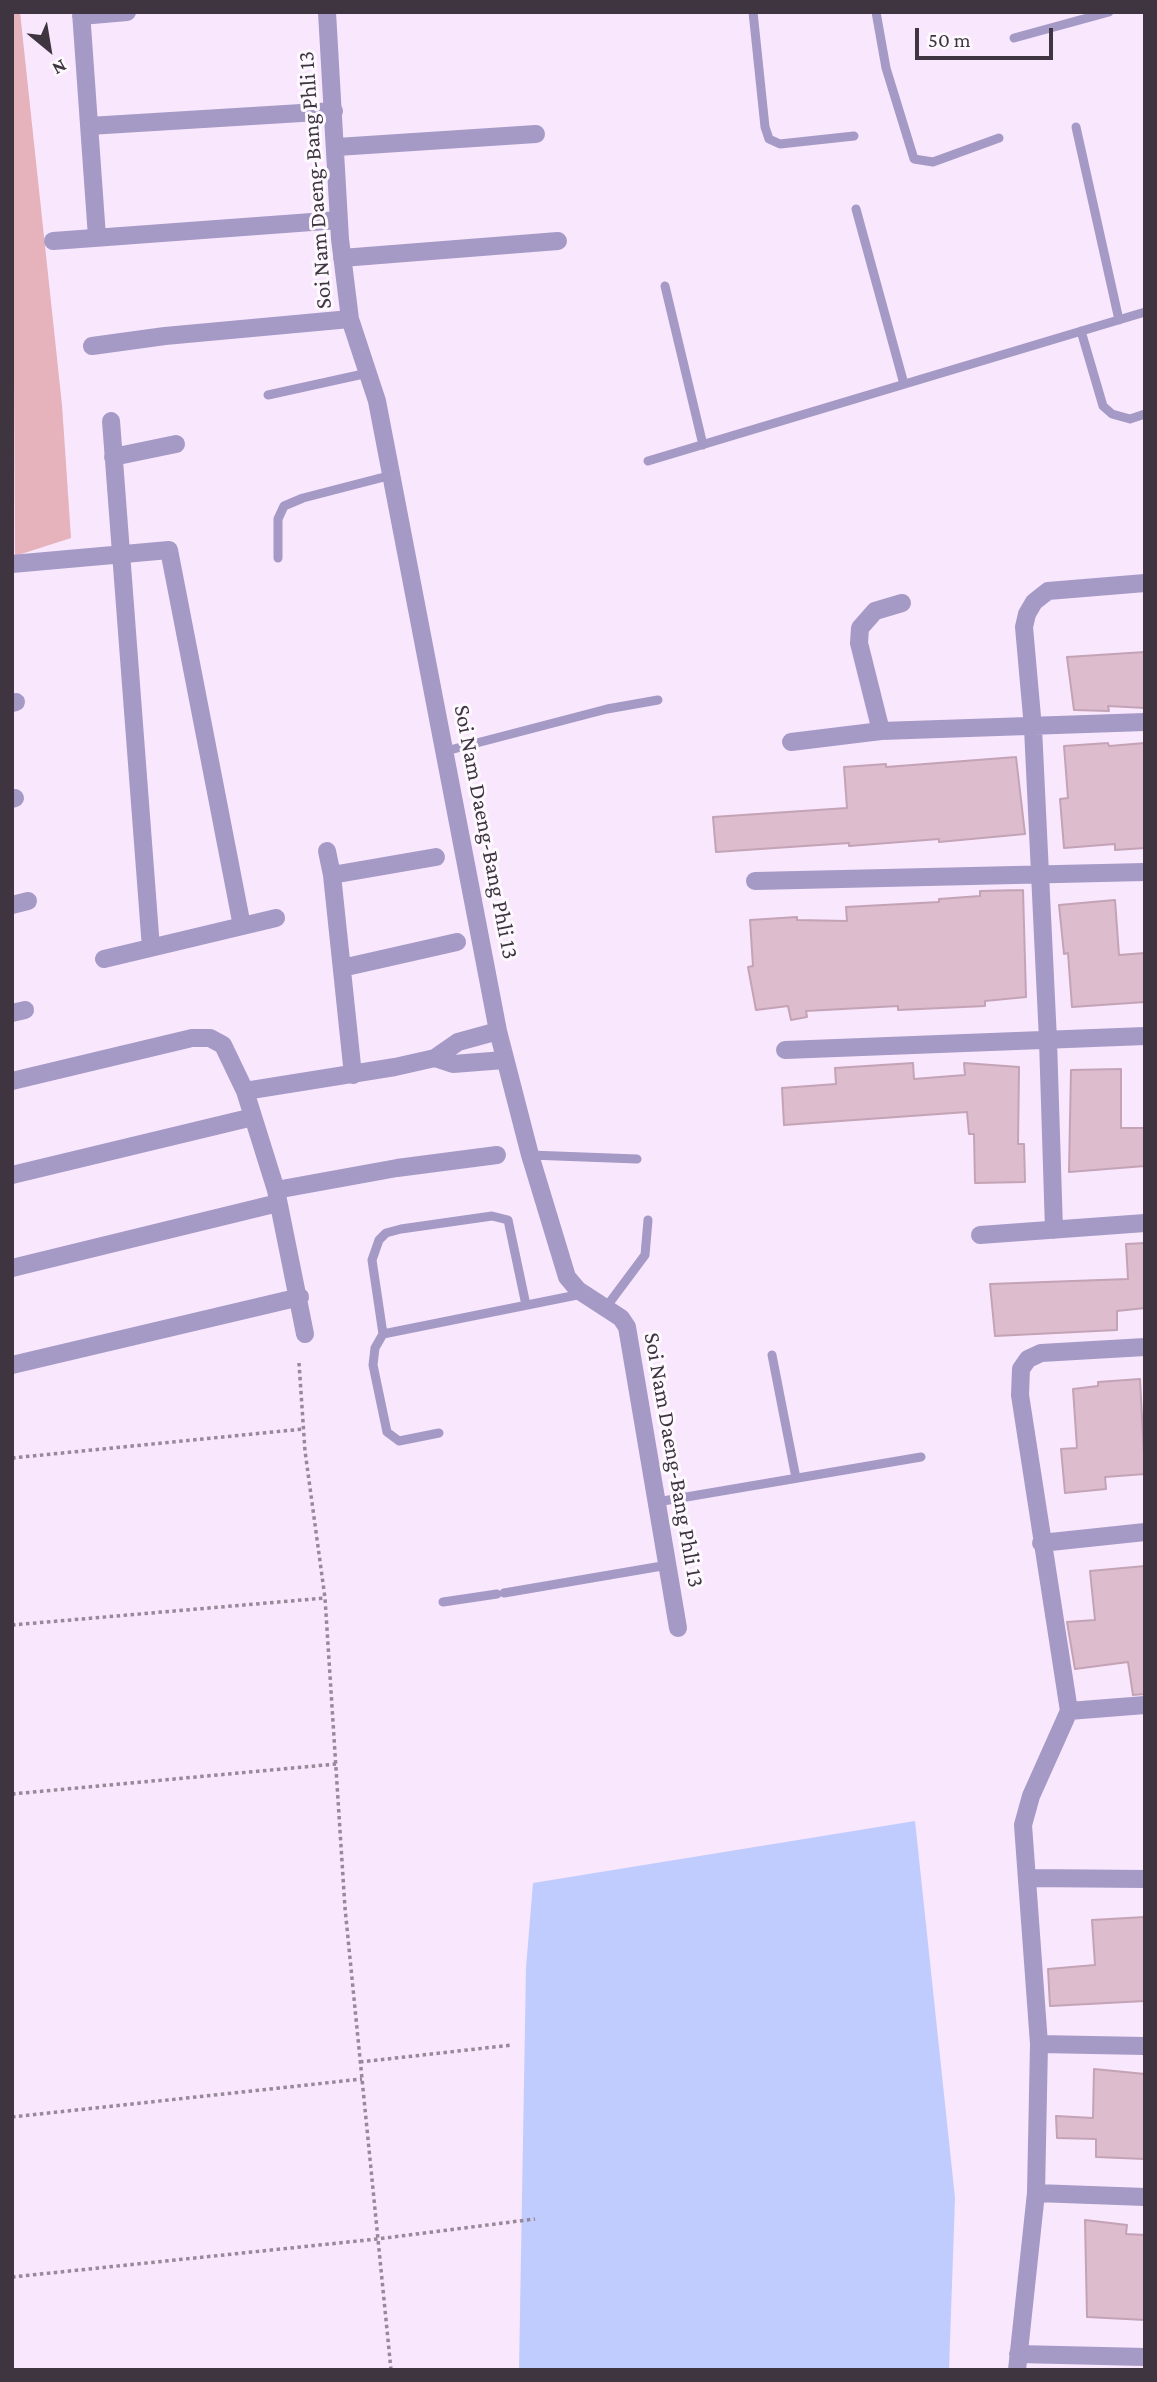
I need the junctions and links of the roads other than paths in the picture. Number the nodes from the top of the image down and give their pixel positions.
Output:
1 (127, 12) edge
2 (327, 12) edge
3 (753, 12) edge
4 (876, 12) edge
5 (1109, 12) edge
6 (81, 14) edge
7 (1014, 38) dead end
8 (334, 111) junction
9 (89, 127) junction
10 (1076, 127) dead end
11 (536, 134) dead end
12 (854, 136) dead end
13 (999, 138) dead end
14 (337, 148) junction
15 (856, 209) dead end
16 (339, 220) junction
17 (97, 237) junction
18 (53, 241) dead end
19 (558, 241) dead end
20 (342, 258) junction
21 (665, 286) dead end
22 (1145, 312) edge
23 (351, 319) junction
24 (1119, 320) junction
25 (1081, 331) junction
26 (92, 346) dead end
27 (370, 372) junction
28 (904, 384) junction
29 (268, 395) dead end
30 (1145, 414) edge
31 (111, 421) dead end
32 (176, 444) dead end
33 (703, 444) junction
34 (113, 457) junction
35 (648, 461) dead end
36 (392, 475) junction
37 (119, 554) junction
38 (278, 558) dead end
39 (12, 564) edge
40 (1145, 583) edge
41 (902, 603) dead end
42 (658, 700) dead end
43 (1145, 722) edge
44 (1033, 728) junction
45 (881, 731) junction
46 (791, 742) dead end
47 (446, 751) junction
48 (327, 851) dead end
49 (436, 857) dead end
50 (1145, 872) edge
51 (332, 875) junction
52 (1039, 876) junction
53 (755, 881) dead end
54 (276, 918) dead end
55 (242, 926) junction
56 (457, 942) dead end
57 (151, 948) junction
58 (103, 959) dead end
59 (341, 968) junction
60 (498, 1031) junction
61 (1145, 1036) edge
62 (1048, 1040) junction
63 (785, 1050) dead end
64 (435, 1058) junction
65 (504, 1060) junction
66 (353, 1075) junction
67 (12, 1081) edge
68 (246, 1091) junction
69 (253, 1117) junction
70 (497, 1155) dead end
71 (530, 1155) junction
72 (637, 1159) dead end
73 (12, 1175) edge
74 (277, 1196) junction
75 (648, 1220) dead end
76 (1145, 1223) edge
77 (1054, 1230) junction
78 (981, 1235) dead end
79 (12, 1268) edge
80 (584, 1294) junction
81 (300, 1297) junction
82 (526, 1305) junction
83 (607, 1306) junction
84 (305, 1334) dead end
85 (383, 1334) junction
86 (1145, 1347) edge
87 (772, 1355) dead end
88 (12, 1365) edge
89 (439, 1433) dead end
90 (921, 1457) dead end
91 (796, 1478) junction
92 (657, 1502) junction
93 (1145, 1532) edge
94 (1041, 1543) junction
95 (668, 1565) junction
96 (443, 1602) dead end
97 (678, 1628) dead end
98 (1145, 1705) edge
99 (1069, 1711) junction
100 (1028, 1878) junction
101 (1145, 1879) edge
102 (1039, 2044) junction
103 (1145, 2046) edge
104 (1036, 2193) junction
105 (1145, 2197) edge
106 (1145, 2357) edge
107 (1018, 2362) edge

1 - 6 street
2 - 8 street, Soi Nam Daeng-Bang Phli 13
3 - 12 lane
4 - 13 lane
5 - 7 lane
6 - 9 street
8 - 9 street
8 - 14 street, Soi Nam Daeng-Bang Phli 13
9 - 17 street
10 - 24 lane
11 - 14 street
14 - 16 street, Soi Nam Daeng-Bang Phli 13
15 - 28 lane
16 - 17 street
16 - 20 street, Soi Nam Daeng-Bang Phli 13
17 - 18 street
19 - 20 street
20 - 23 street, Soi Nam Daeng-Bang Phli 13
21 - 33 lane
22 - 24 lane
23 - 26 street
23 - 27 street, Soi Nam Daeng-Bang Phli 13
24 - 25 lane
25 - 28 lane
25 - 30 lane
27 - 29 lane
27 - 36 street, Soi Nam Daeng-Bang Phli 13
28 - 33 lane
31 - 34 street
32 - 34 street
33 - 35 lane
34 - 37 street
36 - 38 lane
36 - 47 street, Soi Nam Daeng-Bang Phli 13
37 - 39 street
37 - 55 street
37 - 57 street
40 - 44 street
41 - 45 street
42 - 47 lane
43 - 44 street
44 - 45 street
44 - 52 street
45 - 46 street
47 - 60 street, Soi Nam Daeng-Bang Phli 13
48 - 51 street
49 - 51 street
50 - 52 street
51 - 59 street
52 - 53 street
52 - 62 street
54 - 55 street
55 - 57 street
56 - 59 street
57 - 58 street
59 - 66 street
60 - 64 street
60 - 65 street, Soi Nam Daeng-Bang Phli 13
61 - 62 street
62 - 63 street
62 - 77 street
64 - 65 street
64 - 66 street
65 - 71 street, Soi Nam Daeng-Bang Phli 13
66 - 68 street
67 - 68 street
68 - 69 street
69 - 73 street
69 - 74 street
70 - 74 street
71 - 72 lane
71 - 80 street, Soi Nam Daeng-Bang Phli 13
74 - 79 street
74 - 81 street
75 - 83 lane
76 - 77 street
77 - 78 street
80 - 82 lane
80 - 83 street, Soi Nam Daeng-Bang Phli 13
81 - 84 street
81 - 88 street
82 - 85 lane
82 - 85 lane
83 - 92 street, Soi Nam Daeng-Bang Phli 13
85 - 89 lane
86 - 94 street
87 - 91 lane
90 - 91 lane
91 - 92 lane
92 - 95 street, Soi Nam Daeng-Bang Phli 13
93 - 94 street
94 - 99 street
95 - 96 lane
95 - 97 street, Soi Nam Daeng-Bang Phli 13
98 - 99 street
99 - 100 street
100 - 101 street
100 - 102 street
102 - 103 street
102 - 104 street
104 - 105 street
104 - 107 street
106 - 107 street

